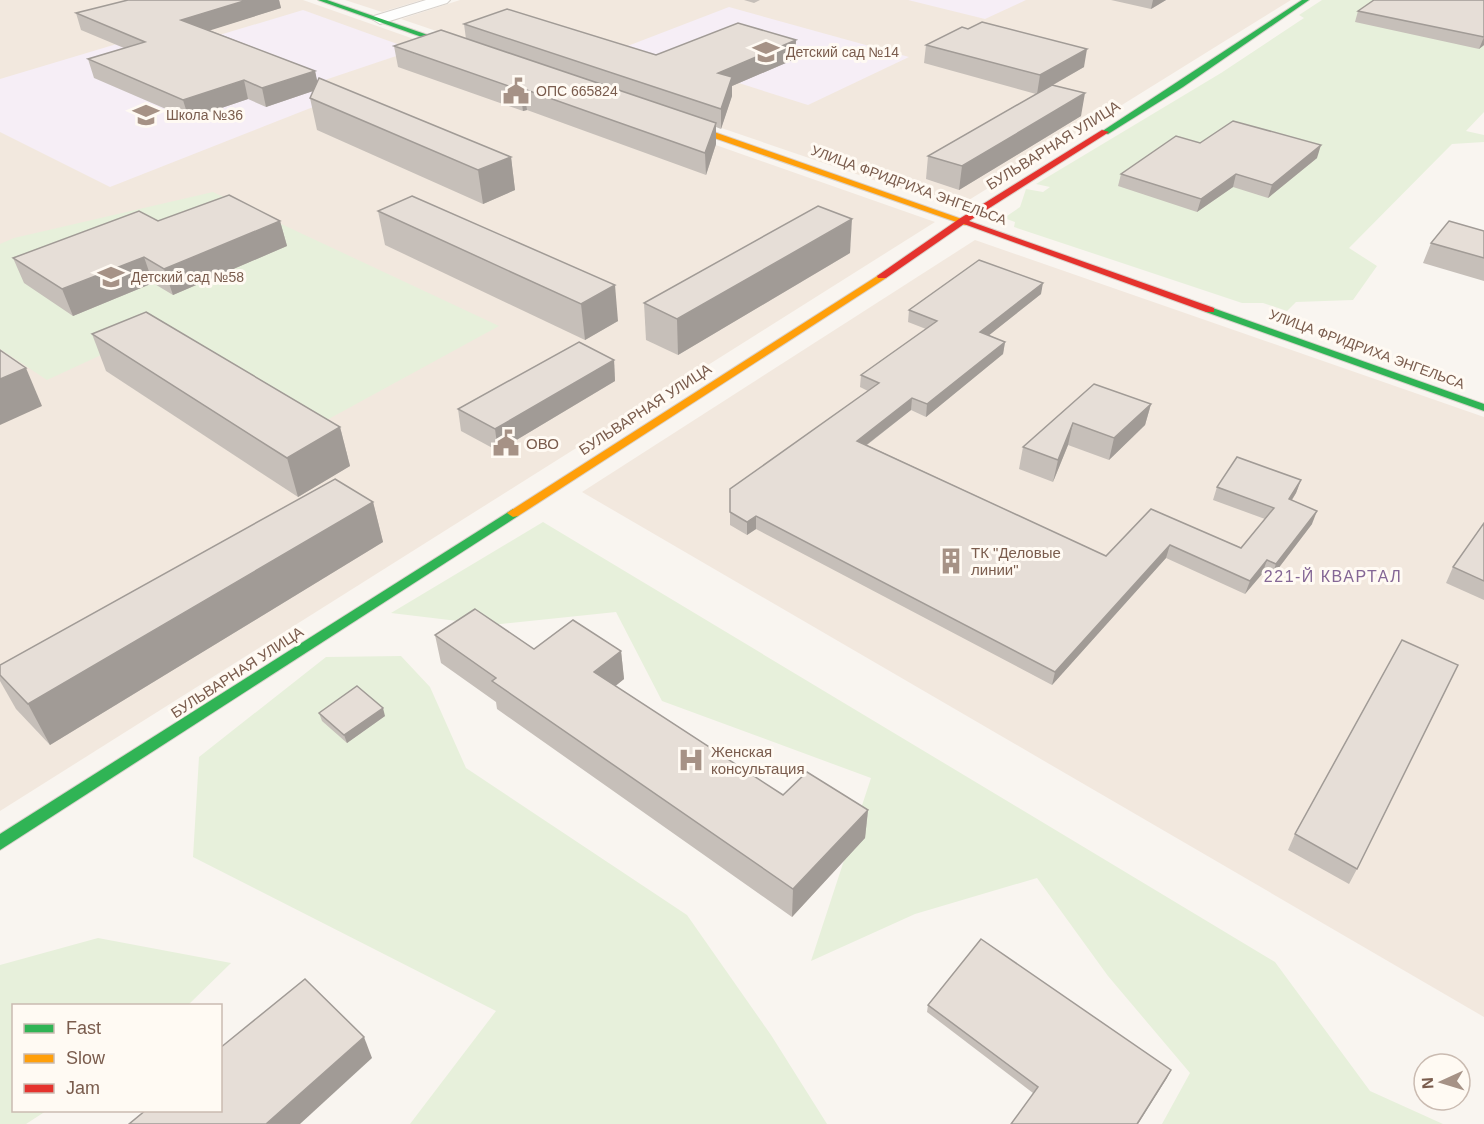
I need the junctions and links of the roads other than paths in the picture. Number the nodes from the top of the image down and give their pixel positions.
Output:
1 (321, 0) edge
2 (442, 0) edge
3 (1306, 0) edge
4 (380, 19) junction
5 (475, 53) edge
6 (657, 115) edge
7 (962, 221) junction
8 (1484, 408) edge
9 (0, 843) edge

1 - 4 street
2 - 4 street
3 - 7 street, БУЛЬВАРНАЯ УЛИЦА
4 - 5 street
6 - 7 street, УЛИЦА ФРИДРИХА ЭНГЕЛЬСА
7 - 8 street, УЛИЦА ФРИДРИХА ЭНГЕЛЬСА
7 - 9 street, БУЛЬВАРНАЯ УЛИЦА

